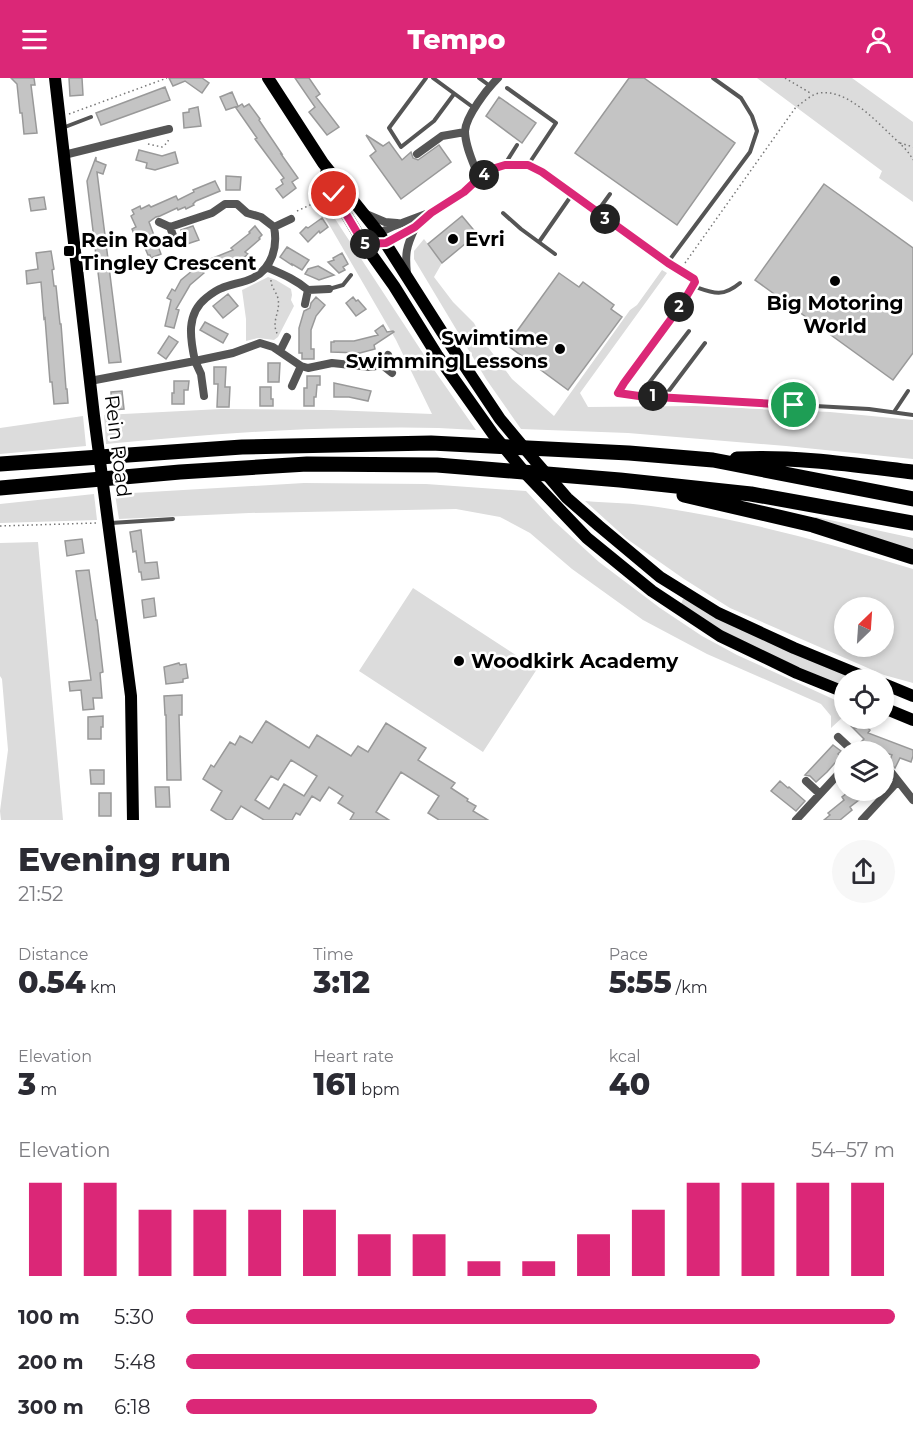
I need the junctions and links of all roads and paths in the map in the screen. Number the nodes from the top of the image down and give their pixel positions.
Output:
1 (55, 78) edge
2 (167, 78) edge
3 (268, 78) edge
4 (426, 78) edge
5 (433, 78) edge
6 (479, 78) edge
7 (498, 78) edge
8 (713, 78) edge
9 (785, 78) edge
10 (490, 86) junction
11 (507, 88) dead end
12 (454, 94) junction
13 (813, 95) junction
14 (475, 109) junction
15 (91, 117) dead end
16 (60, 123) junction
17 (169, 129) dead end
18 (465, 132) junction
19 (899, 143) junction
20 (518, 145) dead end
21 (913, 147) edge
22 (417, 154) dead end
23 (64, 155) junction
24 (913, 160) edge
25 (323, 163) junction
26 (505, 165) junction
27 (528, 165) junction
28 (479, 178) junction
29 (610, 194) dead end
30 (572, 195) junction
31 (326, 198) dead end
32 (364, 213) junction
33 (431, 213) junction
34 (503, 213) dead end
35 (596, 213) junction
36 (291, 219) joint
37 (159, 222) dead end
38 (405, 222) junction
39 (170, 227) junction
40 (274, 227) junction
41 (415, 227) junction
42 (174, 238) dead end
43 (381, 240) junction
44 (539, 242) junction
45 (364, 244) junction
46 (555, 254) dead end
47 (668, 263) junction
48 (266, 267) junction
49 (676, 268) junction
50 (275, 271) junction
51 (351, 275) dead end
52 (408, 278) junction
53 (740, 283) dead end
54 (394, 286) junction
55 (693, 286) junction
56 (329, 289) joint
57 (308, 290) junction
58 (305, 304) dead end
59 (688, 331) dead end
60 (286, 340) joint
61 (705, 343) dead end
62 (280, 351) junction
63 (388, 355) dead end
64 (195, 361) junction
65 (382, 365) junction
66 (301, 366) junction
67 (392, 373) dead end
68 (90, 381) junction
69 (292, 386) dead end
70 (908, 391) dead end
71 (204, 396) dead end
72 (639, 396) junction
73 (664, 397) junction
74 (894, 412) junction
75 (913, 415) edge
76 (713, 460) junction
77 (0, 464) edge
78 (913, 472) edge
79 (620, 480) junction
80 (0, 488) edge
81 (913, 499) edge
82 (173, 519) dead end
83 (108, 520) junction
84 (913, 523) edge
85 (0, 526) edge
86 (913, 557) edge
87 (845, 669) edge
88 (834, 688) edge
89 (894, 688) edge
90 (909, 694) edge
91 (894, 713) edge
92 (897, 714) junction
93 (913, 720) edge
94 (838, 737) dead end
95 (844, 741) edge
96 (894, 776) edge
97 (834, 779) edge
98 (806, 781) dead end
99 (898, 781) junction
100 (820, 794) junction
101 (913, 800) edge
102 (133, 820) edge
103 (796, 820) edge
104 (862, 820) edge

1 - 16 main road, Rein Road
2 - 16 path
3 - 25 main road
4 - 12 lane
5 - 12 lane
6 - 10 lane
7 - 10 street
8 - 47 lane
9 - 13 path
10 - 14 street
11 - 27 lane
12 - 14 lane
13 - 19 path
13 - 49 path
14 - 18 street
15 - 16 lane
16 - 23 main road, Rein Road
17 - 23 street
18 - 22 street
18 - 28 street
19 - 21 path
19 - 24 path
20 - 26 lane
23 - 68 main road, Rein Road
25 - 32 main road
25 - 45 main road
26 - 27 street
26 - 28 street
27 - 30 street
28 - 33 street
29 - 35 lane
30 - 35 street
30 - 44 lane
31 - 36 path
32 - 38 street
32 - 43 main road
33 - 38 street
33 - 41 street
34 - 44 lane
35 - 47 street
36 - 40 street
37 - 39 street
38 - 43 street
39 - 40 street
39 - 42 street
40 - 48 street
41 - 43 street
41 - 52 street
43 - 45 main road
43 - 52 main road
43 - 54 main road
44 - 46 lane
45 - 54 main road
47 - 49 street
48 - 50 street
48 - 64 street
49 - 55 lane
50 - 57 street
50 - 60 path
51 - 56 lane
52 - 87 main road
53 - 55 lane
54 - 88 main road
55 - 72 lane
56 - 57 street
57 - 58 street
59 - 72 lane
60 - 62 street
61 - 73 lane
62 - 64 street
62 - 66 street
63 - 65 street
64 - 68 street
64 - 71 street
65 - 66 street
65 - 67 street
66 - 69 street
68 - 83 main road, Rein Road
70 - 74 lane
72 - 73 lane
73 - 74 lane
74 - 75 lane
76 - 77 highway
76 - 78 highway
76 - 81 highway
79 - 80 highway
79 - 84 highway
79 - 86 highway
82 - 83 lane
83 - 85 path
83 - 102 main road, Rein Road
89 - 90 main road
90 - 92 main road
91 - 92 main road
92 - 93 main road
94 - 95 street
96 - 99 street
97 - 100 street
98 - 100 street
99 - 101 street
99 - 104 street
100 - 103 street

